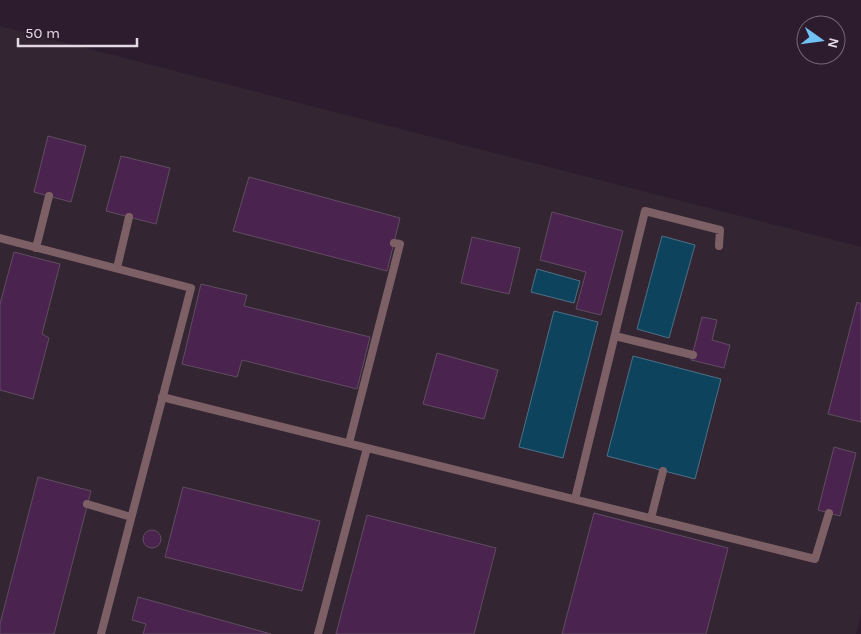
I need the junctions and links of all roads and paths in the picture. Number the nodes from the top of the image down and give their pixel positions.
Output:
1 (50, 196) dead end
2 (129, 217) dead end
3 (0, 238) edge
4 (394, 243) dead end
5 (719, 246) dead end
6 (36, 248) junction
7 (117, 268) junction
8 (615, 336) junction
9 (693, 355) dead end
10 (162, 397) junction
11 (349, 443) junction
12 (367, 448) junction
13 (663, 471) dead end
14 (575, 499) junction
15 (87, 504) dead end
16 (830, 513) dead end
17 (131, 517) junction
18 (651, 518) junction
19 (101, 634) edge
20 (318, 634) edge

1 - 6 lane
2 - 7 lane
3 - 6 lane
4 - 11 lane
5 - 8 lane
6 - 7 lane
7 - 10 lane
8 - 9 lane
8 - 14 lane
10 - 11 lane
10 - 17 lane
11 - 12 lane
12 - 14 lane
12 - 20 lane
13 - 18 lane
14 - 18 lane
15 - 17 lane
16 - 18 lane
17 - 19 lane

